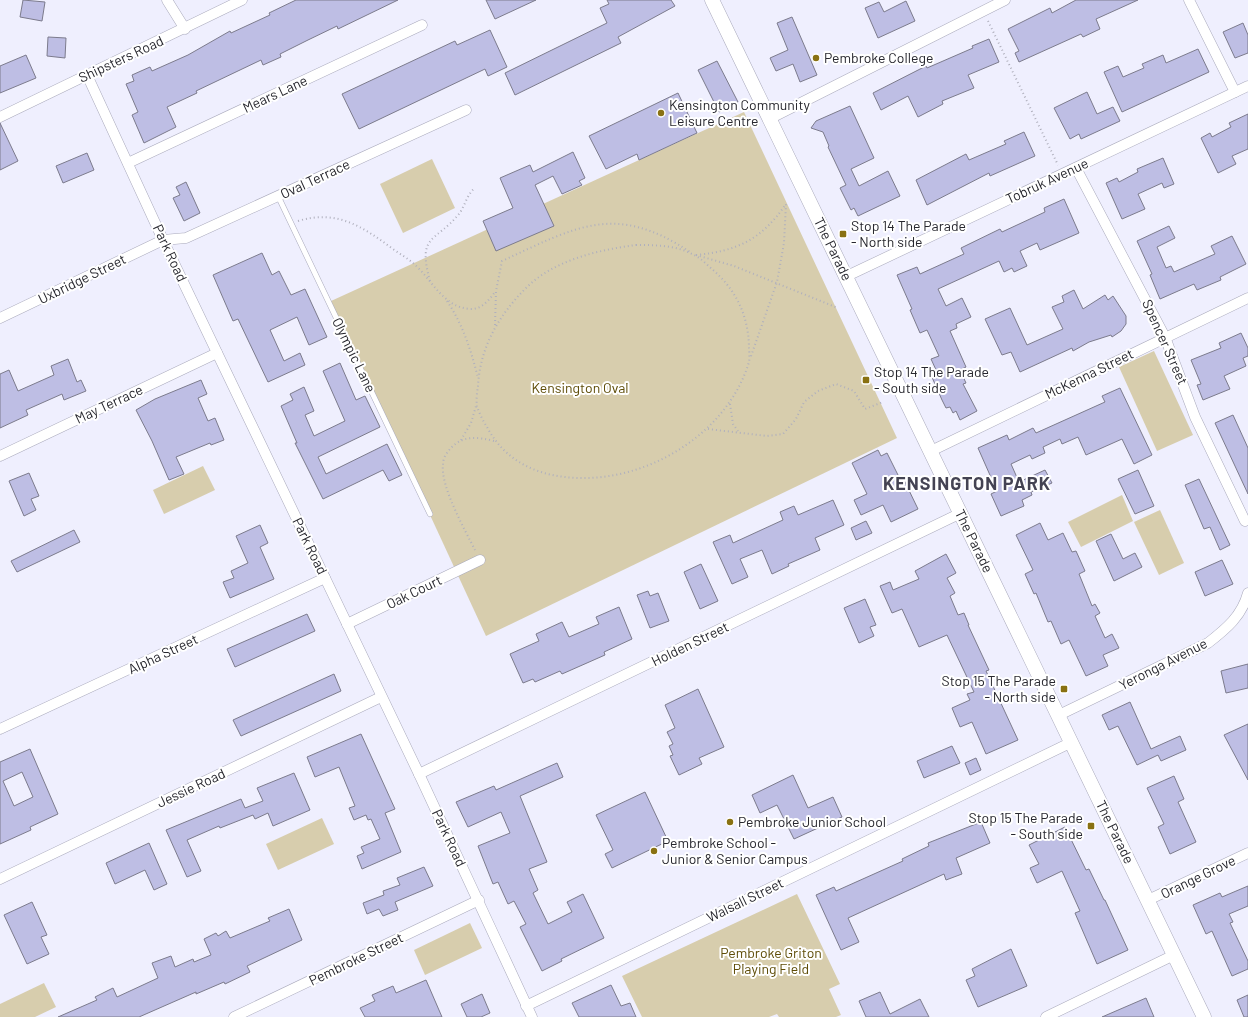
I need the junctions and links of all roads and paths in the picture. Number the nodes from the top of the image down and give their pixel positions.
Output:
1 (167, 0) edge
2 (242, 0) edge
3 (712, 0) edge
4 (1005, 0) edge
5 (1189, 0) edge
6 (984, 11) junction
7 (422, 25) dead end
8 (185, 29) junction
9 (87, 75) junction
10 (1248, 86) edge
11 (1235, 92) junction
12 (466, 110) dead end
13 (0, 117) edge
14 (769, 119) junction
15 (128, 163) junction
16 (1076, 168) junction
17 (1063, 174) junction
18 (475, 188) dead end
19 (278, 196) junction
20 (291, 223) junction
21 (163, 240) junction
22 (695, 255) junction
23 (847, 276) junction
24 (431, 282) junction
25 (777, 282) junction
26 (496, 291) junction
27 (1248, 298) edge
28 (447, 300) junction
29 (838, 308) dead end
30 (0, 318) edge
31 (495, 325) junction
32 (1166, 337) junction
33 (217, 353) junction
34 (750, 360) junction
35 (478, 380) junction
36 (883, 402) dead end
37 (730, 403) junction
38 (477, 405) junction
39 (708, 429) junction
40 (738, 431) junction
41 (461, 440) junction
42 (494, 441) junction
43 (931, 451) junction
44 (0, 456) edge
45 (961, 513) junction
46 (430, 514) dead end
47 (1247, 523) edge
48 (480, 560) joint
49 (325, 578) junction
50 (1248, 594) edge
51 (347, 624) junction
52 (382, 697) junction
53 (1059, 715) junction
54 (0, 729) edge
55 (1072, 742) junction
56 (419, 774) junction
57 (1248, 853) edge
58 (0, 879) edge
59 (478, 900) junction
60 (1148, 900) junction
61 (1174, 954) junction
62 (526, 1006) junction
63 (234, 1017) edge
64 (532, 1017) edge
65 (1046, 1017) edge
66 (1204, 1017) edge

1 - 8 street
2 - 8 street, Shipsters Road
3 - 14 main road, The Parade
4 - 6 street
5 - 11 street
6 - 14 street
6 - 17 path
7 - 15 street, Mears Lane
8 - 9 street, Shipsters Road
9 - 13 street, Shipsters Road
9 - 15 street, Park Road
10 - 11 street, Tobruk Avenue
11 - 16 street, Tobruk Avenue
12 - 19 street, Oval Terrace
14 - 23 main road, The Parade
15 - 21 street, Park Road
16 - 17 street, Tobruk Avenue
16 - 32 street, Spencer Street
17 - 23 street, Tobruk Avenue
18 - 24 path
19 - 20 lane, Olympic Lane
19 - 21 street, Oval Terrace
20 - 24 path
20 - 46 lane, Olympic Lane
21 - 30 street, Uxbridge Street
21 - 33 street, Park Road
22 - 25 path
22 - 25 path
22 - 26 path
22 - 31 path
22 - 34 path
23 - 43 main road, The Parade
24 - 28 path
25 - 29 path
25 - 34 path
26 - 28 path
26 - 31 path
27 - 32 street, McKenna Street
28 - 35 path
31 - 35 path
32 - 43 street, McKenna Street
32 - 47 street, Spencer Street
33 - 44 street, May Terrace
33 - 49 street, Park Road
34 - 37 path
35 - 38 path
36 - 40 path
37 - 39 path
37 - 40 path
38 - 41 path
38 - 42 path
39 - 40 path
39 - 42 path
41 - 42 path
41 - 48 path
43 - 45 main road, The Parade
45 - 53 main road, The Parade
45 - 56 street, Holden Street
48 - 51 street, Oak Court
49 - 51 street, Park Road
49 - 54 street, Alpha Street
50 - 53 street, Yeronga Avenue
51 - 52 street, Park Road
52 - 56 street, Park Road
52 - 58 street, Jessie Road
53 - 55 main road, The Parade
55 - 60 main road, The Parade
55 - 62 street, Walsall Street
56 - 59 street, Park Road
57 - 60 street, Orange Grove
59 - 62 street, Park Road
59 - 63 street, Pembroke Street
60 - 61 main road, The Parade
61 - 65 street
61 - 66 main road, The Parade
62 - 64 street, Park Road

